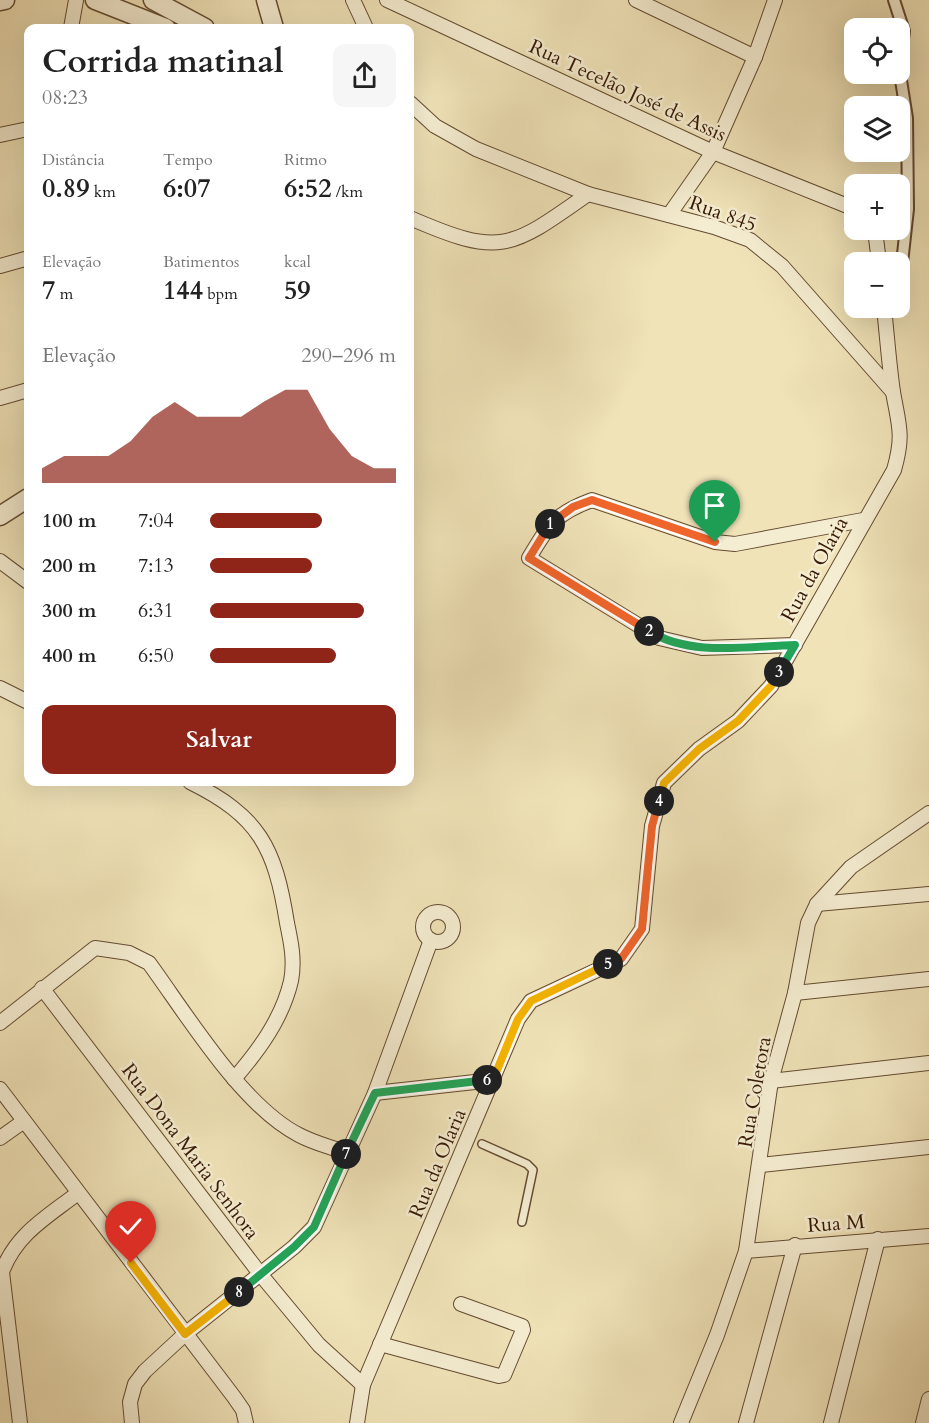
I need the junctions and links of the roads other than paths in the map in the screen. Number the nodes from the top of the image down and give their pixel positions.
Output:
1 (76, 0) edge
2 (95, 0) edge
3 (153, 0) edge
4 (266, 0) edge
5 (353, 0) edge
6 (387, 0) edge
7 (636, 0) edge
8 (776, 0) edge
9 (894, 0) edge
10 (900, 18) edge
11 (73, 24) edge
12 (156, 24) edge
13 (198, 24) edge
14 (272, 24) edge
15 (364, 24) edge
16 (755, 57) junction
17 (902, 84) edge
18 (414, 107) edge
19 (24, 130) edge
20 (0, 135) edge
21 (713, 152) junction
22 (588, 194) junction
23 (844, 205) edge
24 (669, 215) junction
25 (414, 220) edge
26 (903, 252) edge
27 (24, 257) edge
28 (0, 266) edge
29 (887, 318) edge
30 (24, 391) edge
31 (893, 392) junction
32 (0, 398) edge
33 (24, 501) edge
34 (0, 516) edge
35 (863, 520) junction
36 (0, 561) edge
37 (24, 579) edge
38 (795, 645) junction
39 (0, 687) edge
40 (24, 700) edge
41 (197, 786) edge
42 (929, 813) edge
43 (929, 894) edge
44 (817, 904) junction
45 (431, 940) dead end
46 (929, 979) edge
47 (42, 988) junction
48 (795, 993) junction
49 (0, 1023) edge
50 (929, 1063) edge
51 (234, 1079) junction
52 (493, 1080) junction
53 (771, 1081) junction
54 (0, 1089) edge
55 (375, 1093) junction
56 (24, 1121) junction
57 (0, 1138) edge
58 (468, 1138) junction
59 (482, 1144) joint
60 (929, 1147) edge
61 (346, 1153) junction
62 (761, 1165) junction
63 (78, 1193) junction
64 (522, 1222) dead end
65 (929, 1236) edge
66 (878, 1239) junction
67 (795, 1245) junction
68 (746, 1251) junction
69 (261, 1275) junction
70 (461, 1304) dead end
71 (185, 1334) junction
72 (381, 1344) junction
73 (363, 1385) junction
74 (929, 1399) edge
75 (20, 1423) edge
76 (132, 1423) edge
77 (246, 1423) edge
78 (357, 1423) edge
79 (681, 1423) edge
80 (747, 1423) edge
81 (831, 1423) edge
82 (923, 1423) edge

1 - 11 street
2 - 12 street
3 - 13 street
4 - 14 street
5 - 15 street
6 - 21 street, Rua Tecelão José de Assis
7 - 16 street
8 - 16 street
9 - 10 street
16 - 21 street
17 - 26 street
18 - 22 street, Rua 845
19 - 20 street
21 - 23 street, Rua Tecelão José de Assis
21 - 24 street
22 - 24 street, Rua 845
22 - 25 street
24 - 31 street, Rua 845
27 - 28 street
29 - 31 street, Rua da Olaria
30 - 32 street
31 - 35 street, Rua da Olaria
33 - 34 street
35 - 38 street, Rua da Olaria
35 - 38 street
36 - 37 street
38 - 52 street, Rua da Olaria
39 - 40 street
41 - 51 street
42 - 44 street, Rua Coletora
43 - 44 street
44 - 48 street, Rua Coletora
45 - 55 street
46 - 48 street
47 - 49 street
47 - 51 street
47 - 69 street, Rua Dona Maria Senhora
48 - 53 street, Rua Coletora
50 - 53 street
51 - 61 street
52 - 55 street
52 - 58 street, Rua da Olaria
53 - 62 street, Rua Coletora
54 - 56 street
55 - 61 street
56 - 57 street
56 - 63 street
58 - 59 street
58 - 72 street, Rua da Olaria
59 - 64 lane
60 - 62 street
61 - 69 street
62 - 68 street, Rua Coletora
63 - 71 street
63 - 75 street
65 - 66 street, Rua M
66 - 67 street, Rua M
66 - 81 street
67 - 68 street, Rua M
67 - 80 street
68 - 79 street, Rua Coletora
69 - 71 street
69 - 73 street, Rua Dona Maria Senhora
70 - 72 street
71 - 76 street
71 - 77 street
72 - 73 street, Rua da Olaria
73 - 78 street, Rua da Olaria
74 - 82 street

